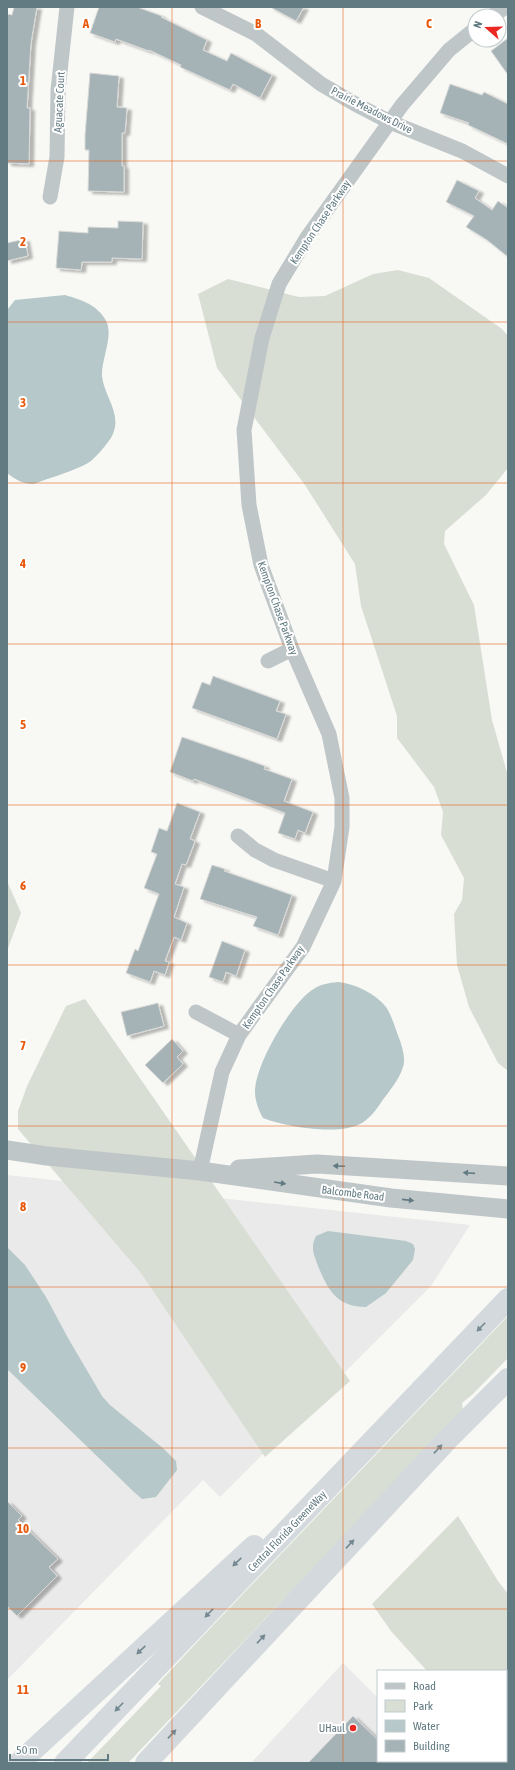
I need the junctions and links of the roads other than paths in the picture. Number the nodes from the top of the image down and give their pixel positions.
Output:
1 (67, 7) edge
2 (202, 7) edge
3 (467, 35) edge
4 (390, 122) junction
5 (508, 176) edge
6 (50, 196) dead end
7 (292, 649) junction
8 (268, 661) dead end
9 (238, 836) dead end
10 (334, 881) junction
11 (196, 1012) dead end
12 (239, 1036) junction
13 (7, 1150) edge
14 (200, 1171) junction
15 (508, 1176) edge
16 (508, 1209) edge
17 (508, 1299) edge
18 (508, 1379) edge
19 (409, 1402) junction
20 (19, 1763) edge
21 (65, 1763) edge
22 (146, 1763) edge

1 - 6 street, Aguacate Court
2 - 4 street, Prairie Meadows Drive
3 - 4 street, Kempton Chase Parkway
4 - 5 street, Prairie Meadows Drive
4 - 7 street, Kempton Chase Parkway
7 - 8 street
7 - 10 street, Kempton Chase Parkway
9 - 10 street
10 - 12 street, Kempton Chase Parkway
11 - 12 street
12 - 14 street, Kempton Chase Parkway
13 - 14 street, Balcombe Road
15 -> 14 street, Balcombe Road
14 -> 16 street, Balcombe Road
17 -> 19 highway, Central Florida GreeneWay
22 -> 18 highway
19 -> 20 highway
19 -> 21 highway, Central Florida GreeneWay

